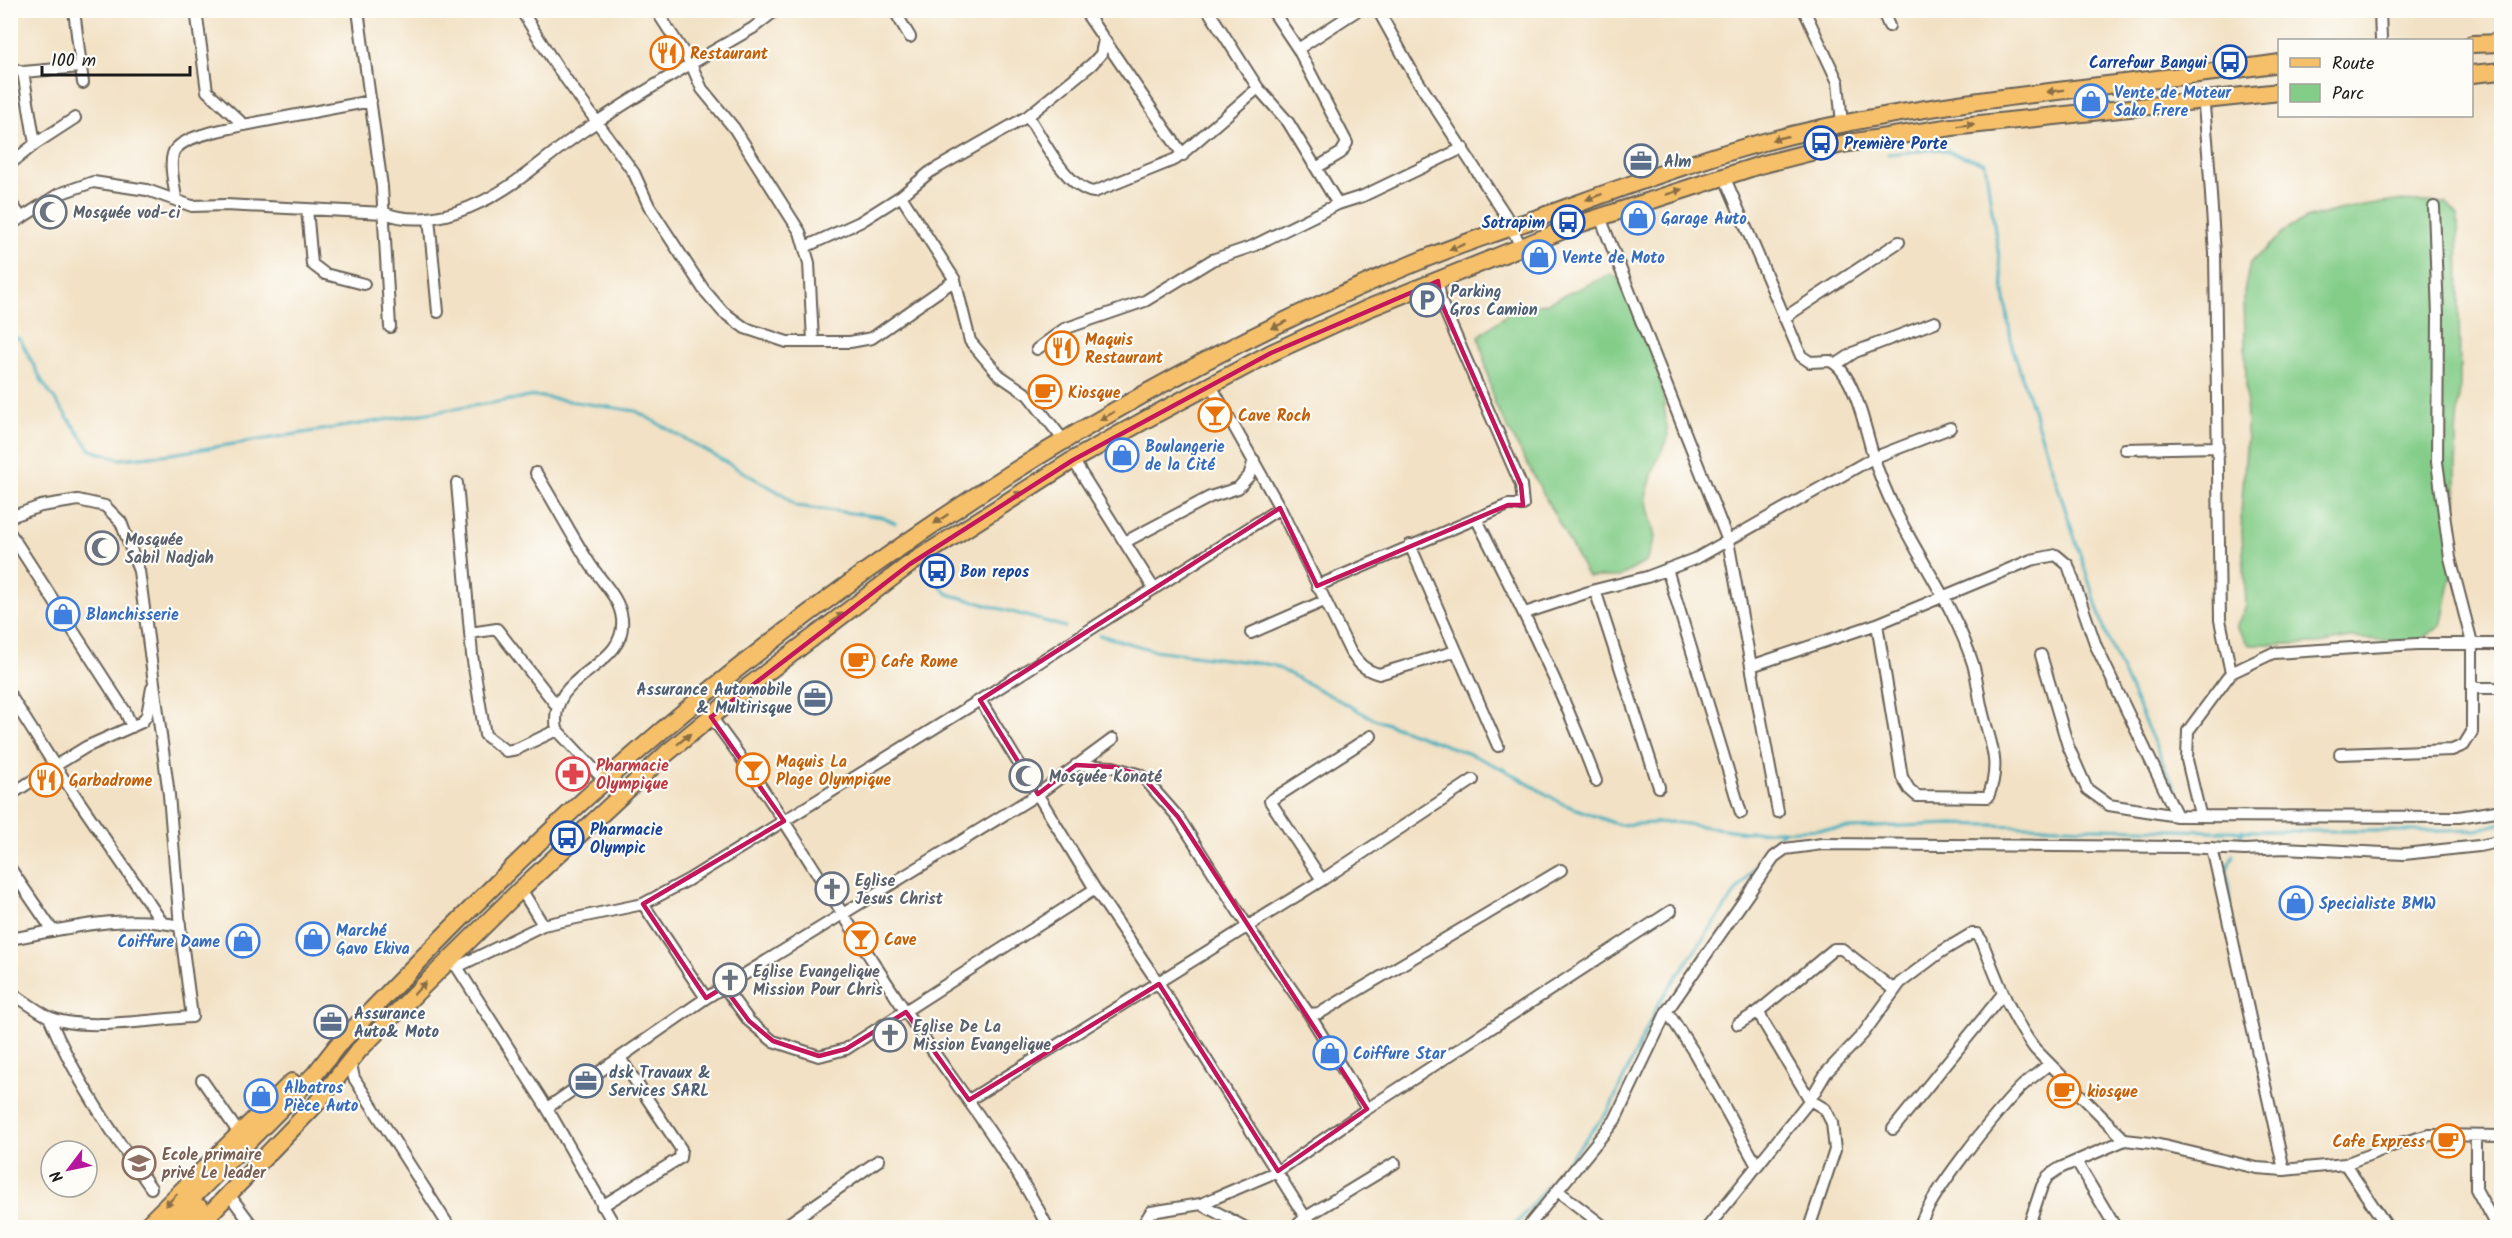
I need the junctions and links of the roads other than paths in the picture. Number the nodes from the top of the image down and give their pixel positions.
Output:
1 (74, 10) edge
2 (196, 10) edge
3 (358, 10) edge
4 (521, 10) edge
5 (656, 10) edge
6 (776, 10) edge
7 (894, 10) edge
8 (1084, 10) edge
9 (1208, 10) edge
10 (1272, 10) edge
11 (1358, 10) edge
12 (1378, 10) edge
13 (1804, 10) edge
14 (1882, 10) edge
15 (2380, 10) edge
16 (1889, 26) dead end
17 (910, 37) dead end
18 (2381, 39) edge
19 (1104, 40) junction
20 (2502, 43) edge
21 (2473, 44) edge
22 (1298, 48) junction
23 (2278, 63) edge
24 (691, 64) junction
25 (81, 67) junction
26 (10, 68) edge
27 (2502, 70) edge
28 (23, 72) junction
29 (2473, 74) edge
30 (83, 83) dead end
31 (1258, 88) junction
32 (2278, 92) edge
33 (2203, 98) junction
34 (370, 101) junction
35 (1028, 116) junction
36 (75, 118) dead end
37 (598, 121) junction
38 (1842, 124) junction
39 (244, 125) junction
40 (35, 144) junction
41 (1463, 148) junction
42 (1183, 155) junction
43 (10, 164) edge
44 (1316, 168) junction
45 (1724, 176) junction
46 (901, 196) junction
47 (176, 200) junction
48 (10, 202) edge
49 (1338, 204) junction
50 (2434, 207) dead end
51 (307, 209) junction
52 (385, 213) junction
53 (1600, 217) junction
54 (22, 218) junction
55 (429, 218) junction
56 (10, 225) edge
57 (1512, 227) junction
58 (1899, 242) dead end
59 (806, 247) junction
60 (1521, 247) junction
61 (955, 280) junction
62 (1438, 280) junction
63 (364, 284) dead end
64 (438, 312) dead end
65 (1784, 318) junction
66 (1935, 322) dead end
67 (390, 327) dead end
68 (813, 341) junction
69 (1037, 349) dead end
70 (1837, 364) junction
71 (1210, 384) junction
72 (1950, 428) dead end
73 (1065, 442) junction
74 (2218, 447) junction
75 (2125, 449) dead end
76 (1874, 458) junction
77 (1074, 460) junction
78 (1254, 460) junction
79 (536, 474) dead end
80 (457, 483) dead end
81 (1280, 508) junction
82 (10, 517) edge
83 (1476, 518) junction
84 (10, 533) edge
85 (1728, 541) junction
86 (1125, 542) junction
87 (1410, 545) junction
88 (1667, 569) junction
89 (1317, 586) junction
90 (1154, 589) junction
91 (1595, 590) junction
92 (1941, 596) junction
93 (1324, 601) junction
94 (1525, 613) junction
95 (1877, 624) junction
96 (470, 633) junction
97 (1251, 633) dead end
98 (2472, 643) junction
99 (2502, 644) edge
100 (1456, 651) junction
101 (2041, 655) dead end
102 (1751, 666) junction
103 (154, 674) junction
104 (2231, 674) junction
105 (2473, 688) junction
106 (2502, 688) edge
107 (10, 695) edge
108 (980, 699) junction
109 (556, 705) junction
110 (711, 717) junction
111 (132, 727) junction
112 (557, 730) junction
113 (1371, 736) dead end
114 (1113, 739) dead end
115 (1498, 746) dead end
116 (2340, 754) dead end
117 (1076, 765) junction
118 (55, 766) junction
119 (1473, 780) dead end
120 (605, 781) junction
121 (1596, 782) dead end
122 (1659, 787) dead end
123 (1038, 794) junction
124 (10, 795) edge
125 (2502, 810) edge
126 (1778, 812) dead end
127 (1741, 813) dead end
128 (2199, 814) junction
129 (2178, 816) junction
130 (784, 821) junction
131 (2502, 841) edge
132 (2212, 848) junction
133 (10, 868) edge
134 (1561, 870) dead end
135 (1322, 880) junction
136 (521, 889) junction
137 (1095, 889) junction
138 (643, 904) junction
139 (1671, 910) dead end
140 (843, 913) junction
141 (162, 922) junction
142 (543, 925) junction
143 (180, 926) junction
144 (1248, 927) junction
145 (53, 931) junction
146 (10, 939) edge
147 (453, 964) junction
148 (1159, 984) junction
149 (724, 987) junction
150 (1894, 990) junction
151 (10, 992) edge
152 (2002, 995) junction
153 (706, 998) junction
154 (1667, 1011) junction
155 (1759, 1011) junction
156 (906, 1012) junction
157 (1309, 1014) junction
158 (49, 1017) junction
159 (1738, 1024) dead end
160 (337, 1046) junction
161 (620, 1058) junction
162 (350, 1060) junction
163 (2049, 1064) junction
164 (202, 1080) dead end
165 (969, 1100) junction
166 (1810, 1100) junction
167 (547, 1108) junction
168 (1367, 1109) junction
169 (1893, 1129) dead end
170 (241, 1130) junction
171 (2502, 1136) edge
172 (2476, 1137) junction
173 (2125, 1140) junction
174 (879, 1160) dead end
175 (2076, 1161) junction
176 (1395, 1163) dead end
177 (2344, 1164) junction
178 (1757, 1166) junction
179 (2284, 1170) junction
180 (1278, 1171) junction
181 (151, 1188) dead end
182 (1558, 1191) junction
183 (228, 1193) junction
184 (1201, 1204) junction
185 (602, 1206) junction
186 (1306, 1217) junction
187 (144, 1227) edge
188 (162, 1227) edge
189 (180, 1227) edge
190 (196, 1227) edge
191 (254, 1227) edge
192 (450, 1227) edge
193 (616, 1227) edge
194 (782, 1227) edge
195 (1048, 1227) edge
196 (1141, 1227) edge
197 (1246, 1227) edge
198 (1294, 1227) edge
199 (1312, 1227) edge
200 (1527, 1227) edge
201 (1606, 1227) edge
202 (1707, 1227) edge
203 (1809, 1227) edge
204 (1919, 1227) edge
205 (2028, 1227) edge
206 (2116, 1227) edge
207 (2388, 1227) edge
208 (2497, 1227) edge

1 - 25 street
2 - 39 street
3 - 34 street
4 - 37 street
5 - 24 street
6 - 24 street
7 - 17 street
8 - 19 street
9 - 31 street
10 - 22 street
11 - 22 street
12 - 41 street
13 - 38 street
14 - 16 street
15 - 18 street
19 - 35 street
19 - 42 street
20 - 21 main road
22 - 44 street
23 -> 38 main road
24 - 37 street
24 - 59 street
25 - 28 street
25 - 30 street
26 - 28 street
27 - 29 main road
28 - 40 street
31 - 42 street
31 - 44 street
32 - 33 main road
45 -> 33 main road
33 - 74 street
34 - 39 street
34 - 52 street
35 - 42 street
35 - 46 street
36 - 40 street
37 - 55 street
37 - 68 street
38 -> 57 main road
39 - 47 street
40 - 43 street
41 - 49 street
41 - 57 street
44 - 49 street
53 -> 45 main road
45 - 65 street
46 - 59 street
46 - 61 street
47 - 51 street
47 - 54 street
48 - 54 street
49 - 69 street
50 - 98 street
51 - 52 street
51 - 63 street
52 - 55 street
52 - 67 street
53 - 60 main road
53 - 85 street
54 - 56 street
55 - 64 street
57 - 60 street
57 -> 73 main road
58 - 65 street
59 - 68 street
60 - 62 main road
61 - 68 street
61 - 73 street
62 - 71 main road
62 - 83 street
65 - 70 street
66 - 70 street
70 - 76 street
71 - 77 main road
71 - 78 street
72 - 76 street
73 -> 120 main road
74 - 75 street
74 - 104 street
76 - 85 street
76 - 92 street
77 - 86 street
110 -> 77 main road
78 - 81 street
78 - 86 street
79 - 109 street
80 - 96 street
81 - 89 street
81 - 90 street
82 - 103 street
83 - 87 street
83 - 94 street
84 - 111 street
85 - 88 street
85 - 102 street
86 - 90 street
87 - 89 street
87 - 100 street
88 - 91 street
88 - 127 street
89 - 93 street
90 - 108 street
91 - 94 street
91 - 122 street
92 - 95 street
92 - 95 street
92 - 129 street
93 - 97 street
93 - 100 street
94 - 121 street
95 - 102 street
96 - 109 street
96 - 112 street
98 - 99 street
98 - 104 street
98 - 105 street
100 - 115 street
101 - 129 street
102 - 126 street
103 - 111 street
103 - 143 street
104 - 128 street
105 - 106 street
105 - 116 street
107 - 118 street
108 - 123 street
108 - 130 street
109 - 112 street
110 - 130 street
136 -> 110 main road
111 - 118 street
112 - 120 street
113 - 135 street
114 - 117 street
117 - 123 street
117 - 144 street
118 - 124 street
118 - 141 street
119 - 135 street
120 - 160 main road
123 - 137 street
123 - 140 street
125 - 128 street
128 - 129 street
130 - 138 street
130 - 140 street
131 - 132 street
132 - 154 street
132 - 179 street
133 - 145 street
134 - 157 street
135 - 144 street
136 - 142 street
136 - 147 main road
137 - 148 street
137 - 156 street
138 - 142 street
138 - 153 street
139 - 168 street
140 - 149 street
140 - 156 street
141 - 143 street
141 - 145 street
142 - 147 street
143 - 158 street
144 - 148 street
144 - 157 street
145 - 146 street
162 -> 147 main road
147 - 167 street
148 - 165 street
148 - 180 street
149 - 153 street
149 - 156 street
150 - 152 street
150 - 155 street
150 - 166 street
151 - 158 street
152 - 163 street
152 - 169 street
153 - 161 street
154 - 178 street
154 - 182 street
155 - 159 street
155 - 166 street
156 - 165 street
157 - 168 street
158 - 181 street
160 - 170 main road
160 - 188 main road
161 - 167 street
161 - 185 street
162 - 183 main road
162 - 189 main road
162 - 192 street
163 - 173 street
163 - 204 street
164 - 170 street
165 - 195 street
166 - 178 street
166 - 203 street
167 - 185 street
168 - 180 street
170 -> 187 main road
171 - 172 street
172 - 177 street
172 - 208 street
173 - 175 street
173 - 179 street
174 - 194 street
175 - 205 street
175 - 206 street
176 - 186 street
177 - 179 street
177 - 207 street
178 - 202 street
180 - 184 street
180 - 186 street
182 - 200 street
182 - 201 street
183 - 190 main road
183 - 191 street
184 - 196 street
184 - 197 street
185 - 193 street
186 - 198 street
186 - 199 street

